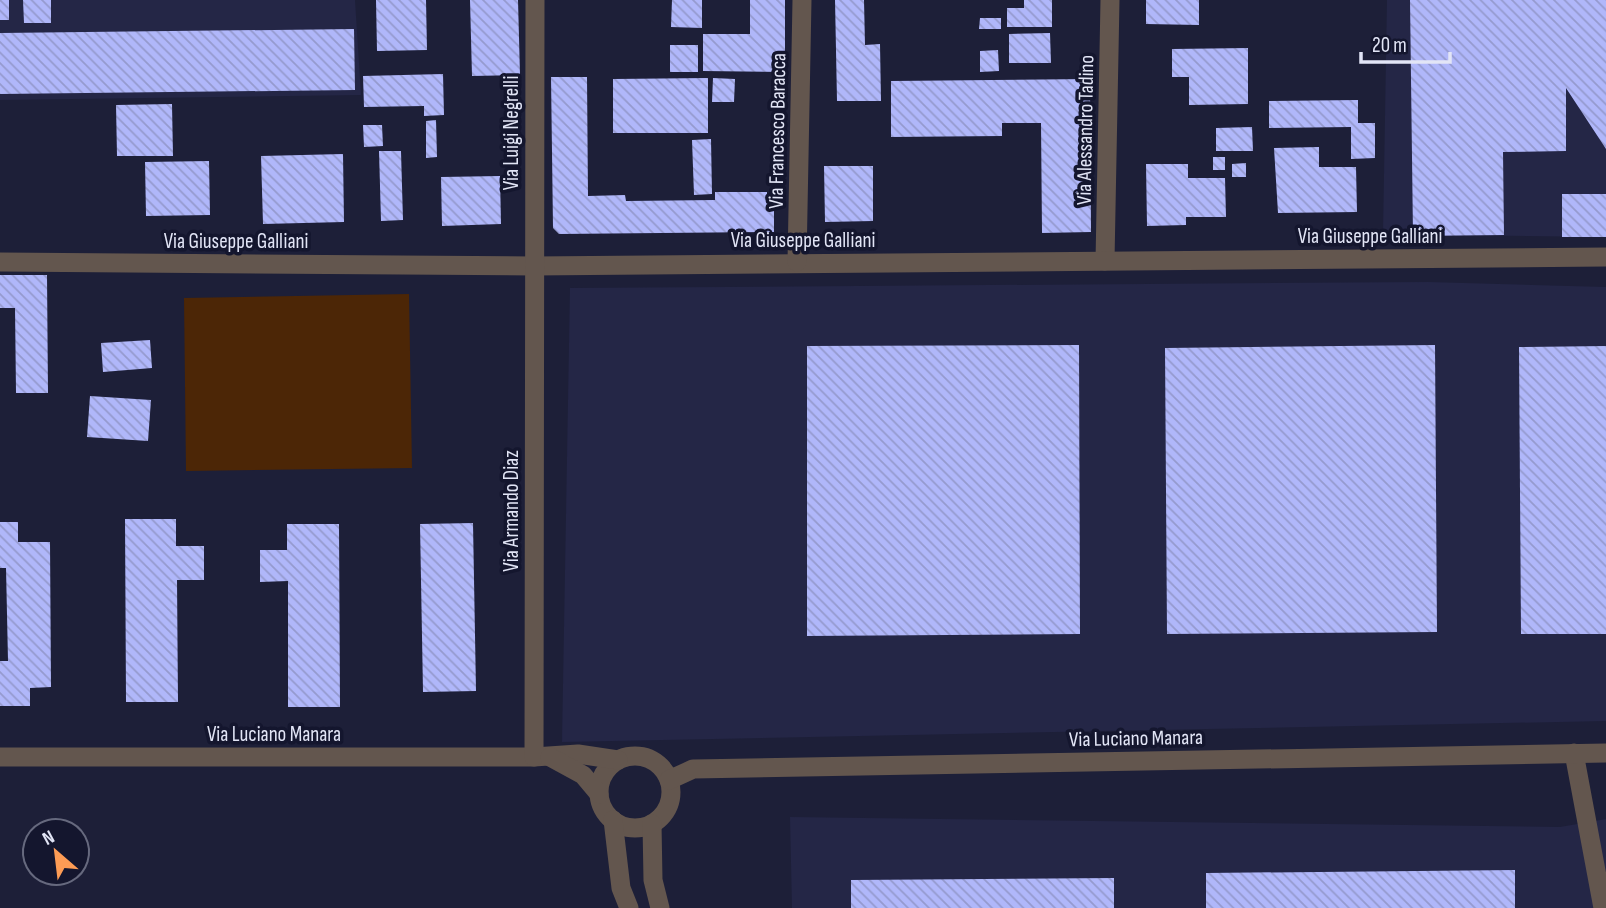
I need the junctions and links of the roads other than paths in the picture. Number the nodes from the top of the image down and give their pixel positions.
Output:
1 (535, 0) edge
2 (802, 0) edge
3 (1110, 0) edge
4 (1606, 257) edge
5 (1105, 261) junction
6 (0, 262) edge
7 (797, 262) junction
8 (533, 265) junction
9 (1573, 753) junction
10 (1606, 753) edge
11 (541, 756) junction
12 (0, 757) edge
13 (618, 760) junction
14 (669, 780) junction
15 (599, 794) junction
16 (613, 820) junction
17 (652, 824) junction
18 (629, 908) edge
19 (660, 908) edge
20 (1603, 908) edge

1 - 8 street, Via Luigi Negrelli
2 - 7 street, Via Francesco Baracca
3 - 5 street, Via Alessandro Tadino
4 - 5 street, Via Giuseppe Galliani
5 - 7 street, Via Giuseppe Galliani
6 - 8 street, Via Giuseppe Galliani
7 - 8 street, Via Giuseppe Galliani
8 - 11 street, Via Armando Diaz
9 - 10 street, Via Luciano Manara
9 - 14 street, Via Luciano Manara
9 - 20 street
11 - 12 street, Via Luciano Manara
11 - 13 street, Via Luciano Manara
11 - 15 street, Via Luciano Manara
13 - 14 street
13 - 15 street
14 - 17 street
15 - 16 street
16 - 17 street
16 - 18 street
17 - 19 street

